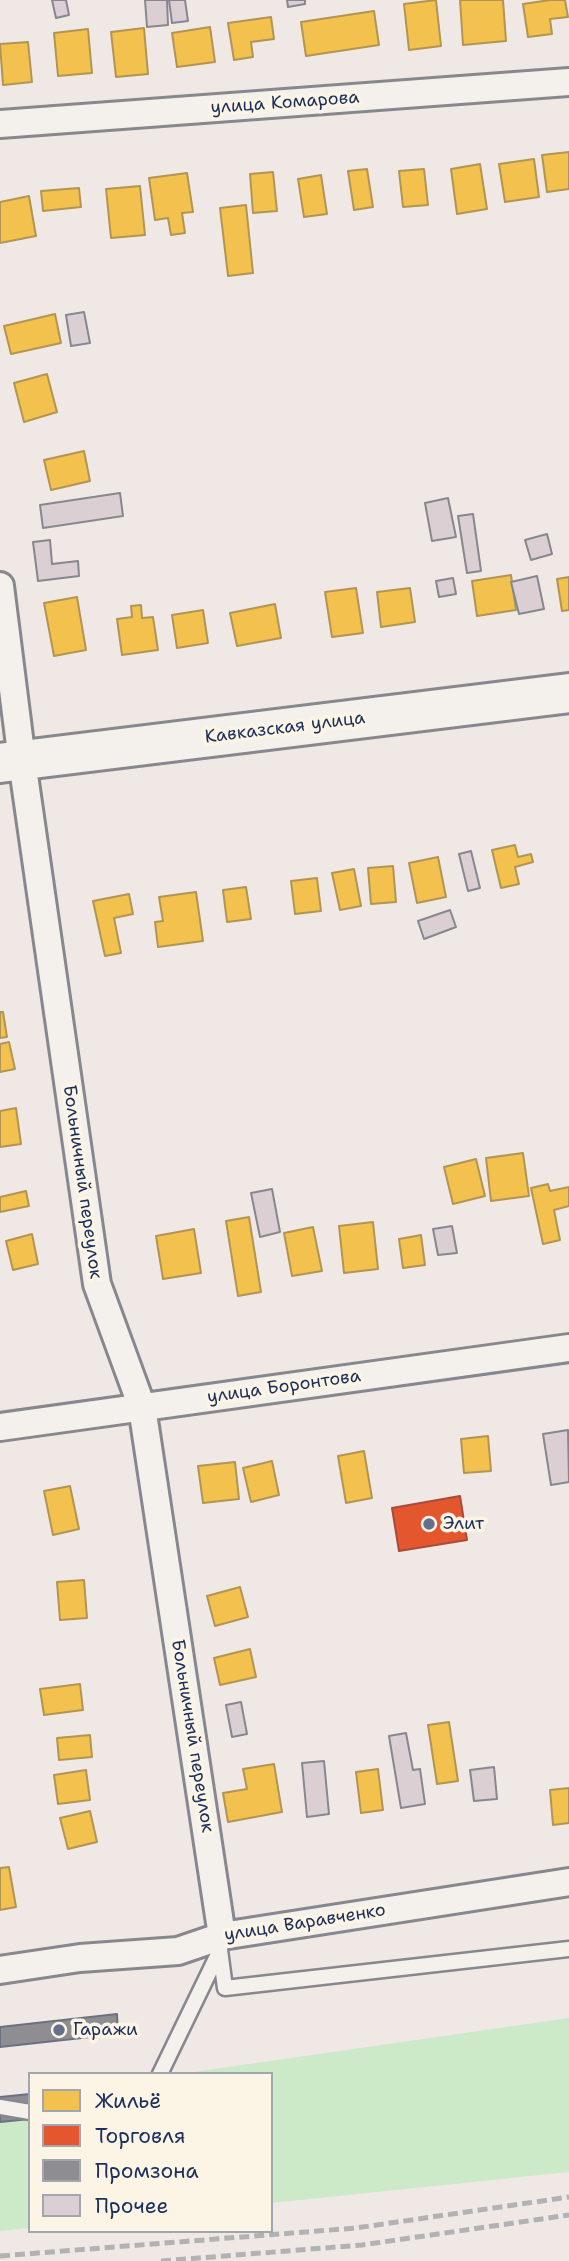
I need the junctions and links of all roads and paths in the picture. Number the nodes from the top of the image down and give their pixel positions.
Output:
1 (569, 82) edge
2 (0, 124) edge
3 (0, 586) edge
4 (569, 693) edge
5 (11, 762) edge
6 (569, 1348) edge
7 (142, 1407) junction
8 (0, 1427) edge
9 (569, 1882) edge
10 (221, 1943) junction
11 (569, 1949) edge
12 (0, 1970) edge
13 (161, 2072) edge
14 (0, 2107) edge
15 (28, 2112) edge

1 - 2 street, улица Комарова
3 - 5 street, Больничный переулок
4 - 5 street, Кавказская улица
5 - 7 street, Больничный переулок
6 - 7 street, улица Боронтова
7 - 8 street, улица Боронтова
7 - 10 street, Больничный переулок
9 - 10 street, улица Варавченко
10 - 11 lane
10 - 12 street, улица Варавченко
10 - 13 lane
14 - 15 lane

